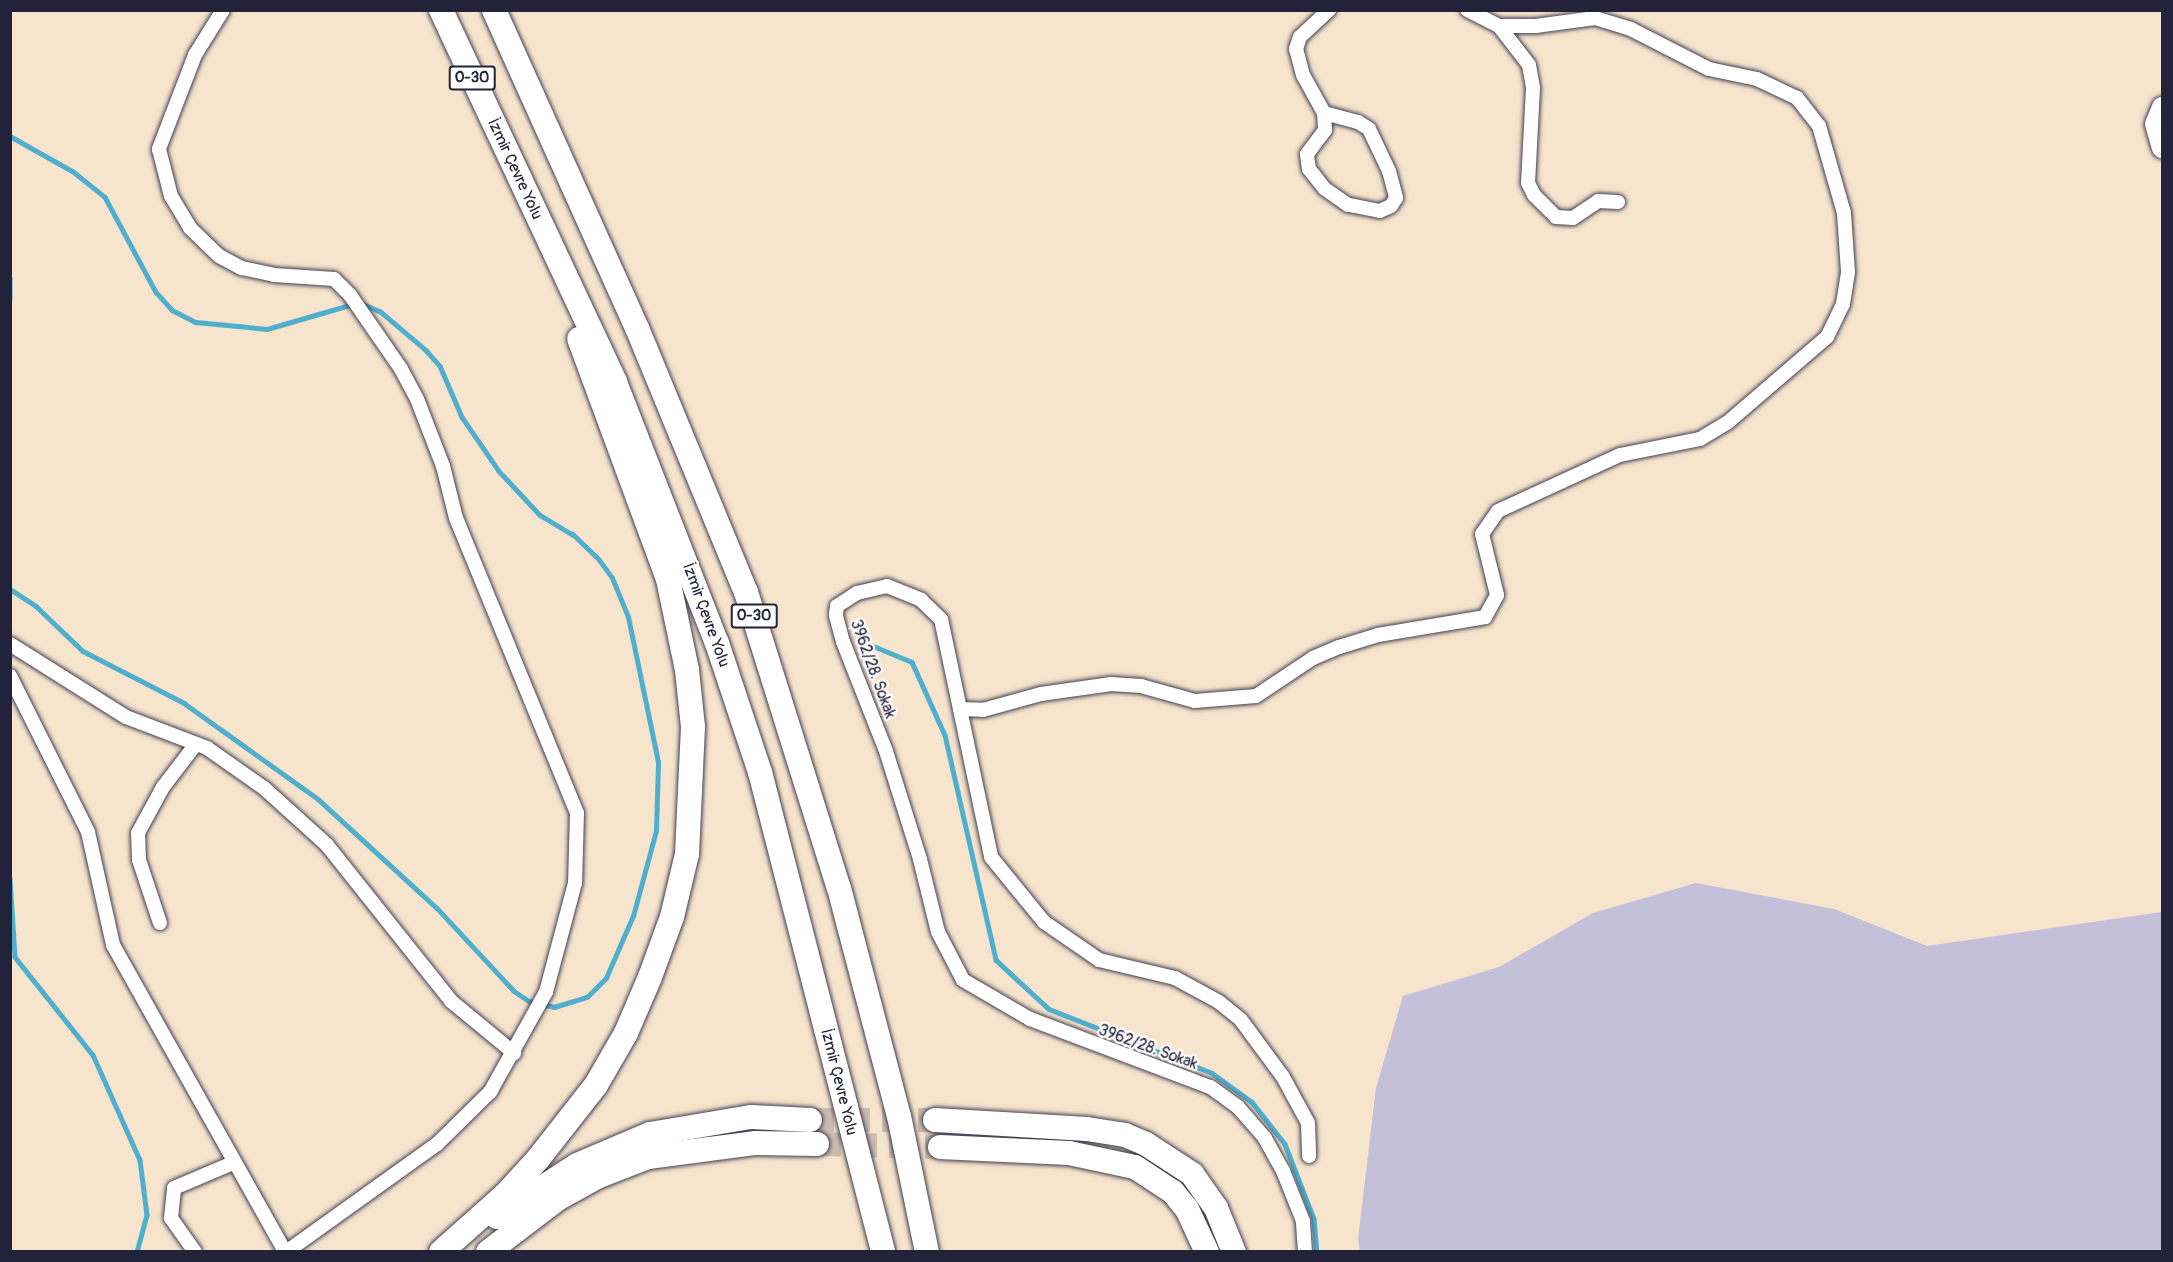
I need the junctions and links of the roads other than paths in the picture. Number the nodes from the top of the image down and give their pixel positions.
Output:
1 (223, 10) edge
2 (441, 10) edge
3 (494, 10) edge
4 (1329, 10) edge
5 (1467, 10) edge
6 (1499, 26) junction
7 (2163, 107) edge
8 (1324, 113) junction
9 (504, 146) junction
10 (2163, 148) edge
11 (1618, 202) dead end
12 (10, 644) edge
13 (10, 676) edge
14 (960, 709) junction
15 (196, 744) junction
16 (160, 923) dead end
17 (514, 1053) junction
18 (899, 1116) junction
19 (810, 1120) tunnel mouth
20 (935, 1120) tunnel mouth
21 (817, 1144) tunnel mouth
22 (939, 1147) tunnel mouth
23 (1309, 1156) dead end
24 (233, 1163) junction
25 (195, 1251) edge
26 (286, 1251) edge
27 (442, 1251) edge
28 (488, 1251) edge
29 (883, 1251) edge
30 (927, 1251) edge
31 (938, 1251) edge
32 (1207, 1251) edge
33 (1234, 1251) edge
34 (1305, 1251) edge

1 - 17 street
2 - 9 highway, İzmir Çevre Yolu / O-30
3 - 18 highway, O-30
4 - 8 street
5 - 6 street
6 - 11 street
6 - 14 street
7 - 10 main road
8 - 8 street
9 - 27 highway
9 - 29 highway, İzmir Çevre Yolu / O-30
12 - 15 street
13 - 24 street
14 - 23 street, 3962/28. Sokak
14 - 34 street, 3962/28. Sokak
15 - 16 street
15 - 17 street
17 - 26 street
18 - 30 highway, O-30
18 - 31 highway
19 - 27 highway
20 - 33 highway
21 - 28 highway
22 - 32 highway
24 - 25 street
24 - 26 street

